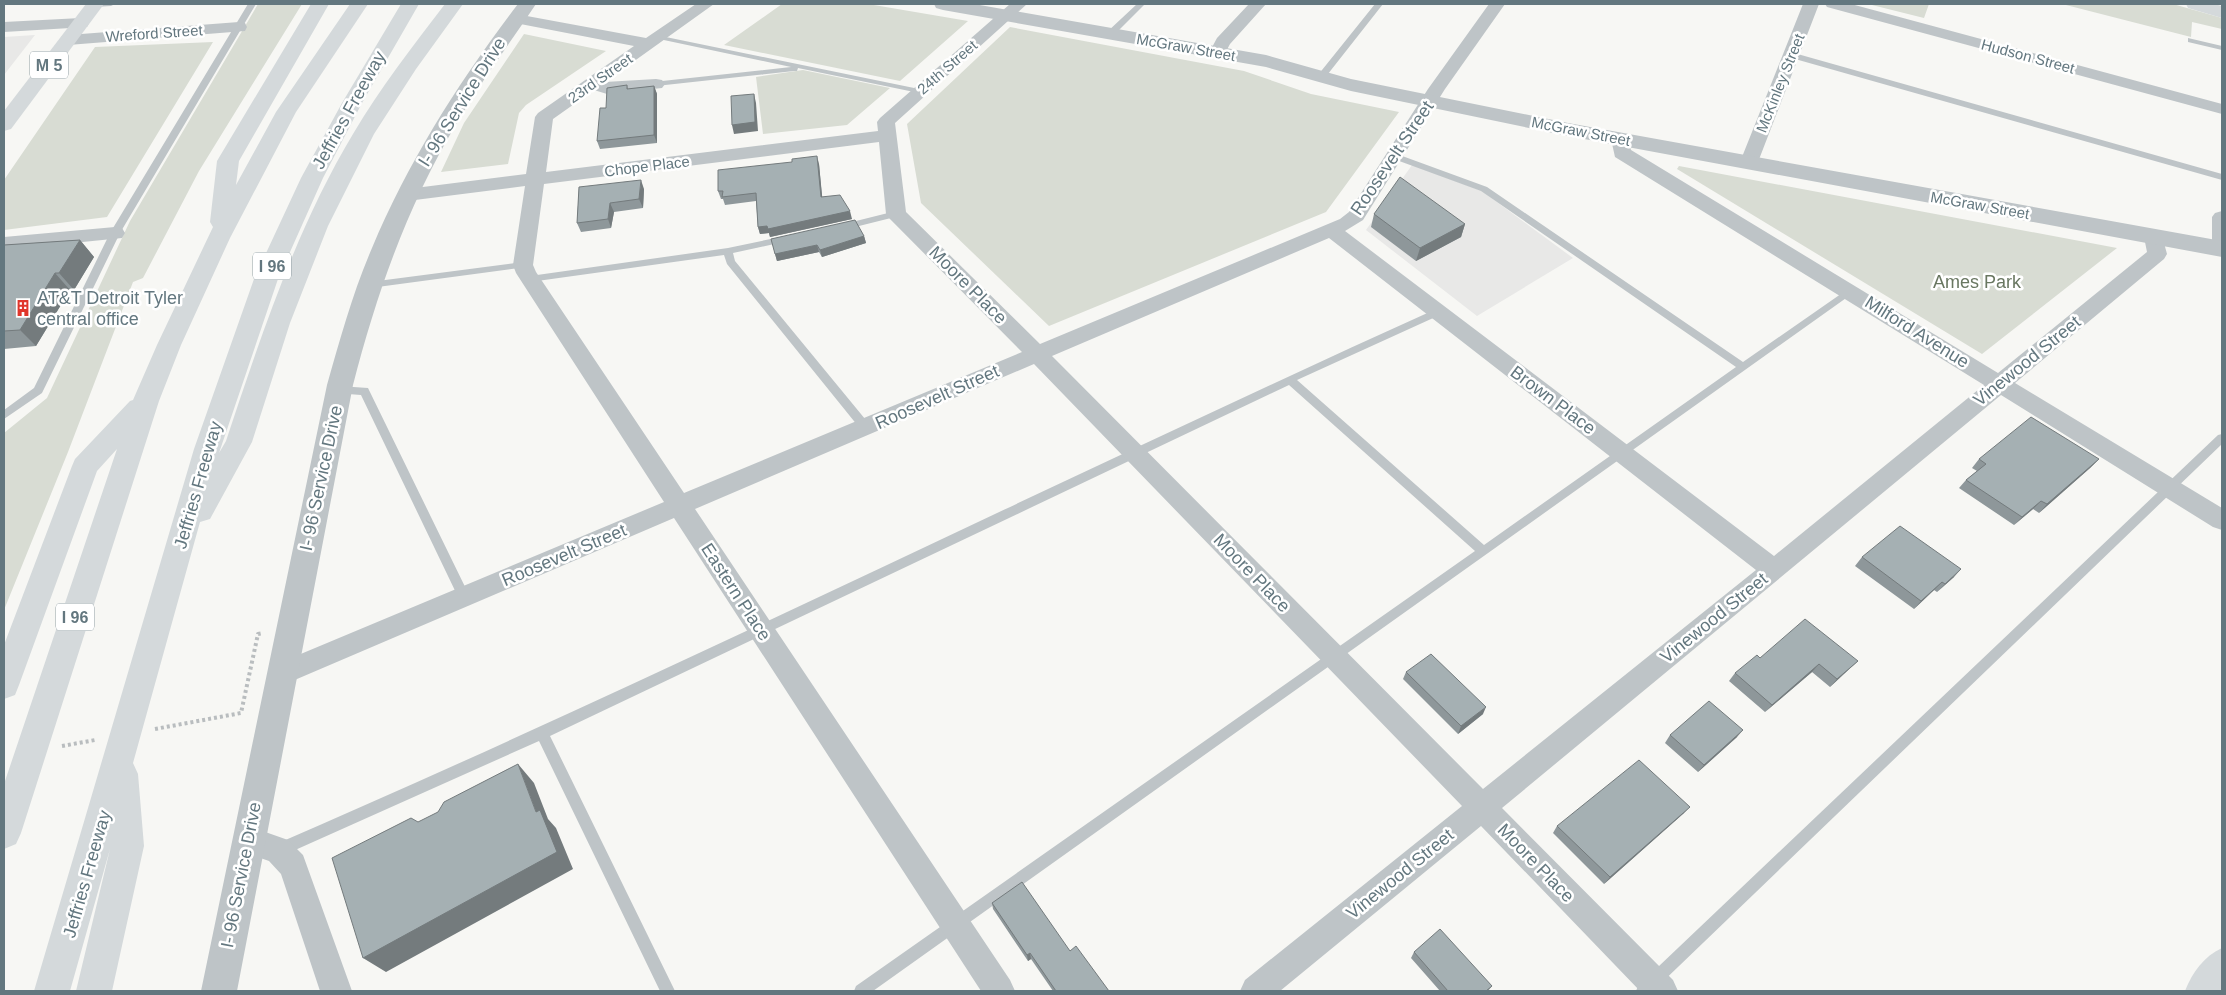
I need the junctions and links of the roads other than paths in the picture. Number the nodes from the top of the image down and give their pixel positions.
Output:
1 (100, 4) edge
2 (252, 4) edge
3 (320, 4) edge
4 (359, 4) edge
5 (410, 4) edge
6 (454, 4) edge
7 (706, 4) edge
8 (943, 4) edge
9 (1141, 4) edge
10 (1258, 4) edge
11 (1379, 4) edge
12 (1497, 4) edge
13 (1811, 4) edge
14 (1833, 4) edge
15 (2195, 4) edge
16 (1012, 9) edge
17 (522, 11) edge
18 (2222, 12) edge
19 (80, 23) junction
20 (4, 27) edge
21 (239, 27) junction
22 (1110, 34) junction
23 (68, 40) junction
24 (654, 40) junction
25 (2222, 40) edge
26 (2222, 48) edge
27 (1216, 53) junction
28 (1791, 55) junction
29 (805, 68) junction
30 (1321, 77) junction
31 (592, 83) junction
32 (656, 84) joint
33 (920, 91) junction
34 (1430, 101) junction
35 (2222, 109) edge
36 (4, 125) edge
37 (886, 136) junction
38 (1620, 139) junction
39 (1394, 156) junction
40 (1749, 162) junction
41 (2222, 177) edge
42 (535, 179) junction
43 (407, 195) junction
44 (896, 214) junction
45 (2222, 217) edge
46 (829, 230) edge
47 (1331, 230) junction
48 (115, 233) junction
49 (792, 237) edge
50 (2154, 237) junction
51 (219, 238) junction
52 (4, 244) edge
53 (2222, 249) edge
54 (728, 251) junction
55 (527, 272) junction
56 (370, 285) junction
57 (1851, 291) junction
58 (1438, 312) junction
59 (1037, 354) junction
60 (1744, 367) junction
61 (1289, 379) junction
62 (2000, 383) junction
63 (339, 390) junction
64 (146, 401) junction
65 (4, 415) edge
66 (866, 428) junction
67 (2222, 438) edge
68 (1134, 453) junction
69 (1622, 453) junction
70 (2171, 489) junction
71 (680, 506) junction
72 (2222, 520) edge
73 (180, 547) junction
74 (1483, 551) junction
75 (1774, 570) junction
76 (464, 597) junction
77 (762, 630) junction
78 (1334, 657) junction
79 (281, 674) junction
80 (4, 685) edge
81 (542, 733) junction
82 (121, 755) junction
83 (1482, 808) junction
84 (4, 833) edge
85 (248, 840) junction
86 (278, 850) junction
87 (956, 925) junction
88 (2222, 966) edge
89 (1653, 988) edge
90 (52, 991) edge
91 (94, 991) edge
92 (219, 991) edge
93 (336, 991) edge
94 (668, 991) edge
95 (861, 991) edge
96 (1000, 991) edge
97 (1256, 991) edge
98 (2203, 991) edge

1 - 19 main road, M 5
2 - 21 lane
3 - 51 main road
4 - 51 main road, I 96
5 - 73 main road, Jeffries Freeway / I 96
6 - 73 main road
7 - 24 street, 23rd Street
8 - 16 street, McGraw Street
9 - 22 lane
10 - 27 street
11 - 30 lane
12 - 34 street, Roosevelt Street
13 - 28 street, McKinley Street
14 - 35 street, Hudson Street
15 - 18 main road
16 - 22 street, McGraw Street
16 - 33 street, 24th Street
17 - 24 street
17 - 43 street, I- 96 Service Drive
19 - 20 street, Wreford Street
19 - 23 main road, M 5
21 - 23 street, Wreford Street
21 - 48 lane
22 - 27 street, McGraw Street
23 - 36 main road, M 5
24 - 29 lane
24 - 31 street, 23rd Street
25 - 26 lane
27 - 30 street, McGraw Street
28 - 40 street, McKinley Street
28 - 41 lane
29 - 32 lane
29 - 33 lane
30 - 34 street, McGraw Street
31 - 32 street
31 - 42 street, 23rd Street
33 - 37 street, 24th Street
34 - 38 street, McGraw Street
34 - 39 street, Roosevelt Street
37 - 42 street, Chope Place
37 - 44 street
38 - 40 street, McGraw Street
38 - 57 street, Milford Avenue
39 - 47 street, Roosevelt Street
39 - 60 lane
40 - 50 street, McGraw Street
42 - 43 street, Chope Place
42 - 55 street
43 - 56 street, I- 96 Service Drive
44 - 46 lane
44 - 59 street, Moore Place
45 - 53 street
47 - 58 street, Brown Place
47 - 59 street, Roosevelt Street
48 - 52 street
48 - 65 lane
49 - 54 lane
50 - 53 street, McGraw Street
50 - 62 street, Vinewood Street
51 - 64 main road, I 96
54 - 55 lane
54 - 66 lane
55 - 56 lane
55 - 71 street, Eastern Place
56 - 63 street, I- 96 Service Drive
57 - 60 lane
57 - 62 street, Milford Avenue
58 - 61 lane
58 - 69 street, Brown Place
59 - 66 street, Roosevelt Street
59 - 68 street, Moore Place
60 - 69 lane
61 - 68 lane
61 - 74 lane
62 - 70 street, Milford Avenue
62 - 75 street, Vinewood Street
63 - 76 lane
63 - 79 street, I- 96 Service Drive
64 - 80 main road
64 - 84 main road, I 96
66 - 71 street, Roosevelt Street
67 - 70 lane
68 - 77 lane
68 - 78 street, Moore Place
69 - 74 lane
69 - 75 street, Brown Place
70 - 72 street, Milford Avenue
70 - 89 lane
71 - 76 street, Roosevelt Street
71 - 77 street, Eastern Place
73 - 82 main road, Jeffries Freeway / I 96
74 - 78 lane
75 - 83 street, Vinewood Street
76 - 79 street, Roosevelt Street
77 - 81 lane
77 - 87 street, Eastern Place
78 - 83 street, Moore Place
78 - 87 lane
79 - 85 street, I- 96 Service Drive
81 - 86 lane
81 - 94 lane
82 - 90 main road, Jeffries Freeway / I 96
82 - 91 main road
83 - 89 street, Moore Place
83 - 97 street, Vinewood Street
85 - 86 street
85 - 92 street, I- 96 Service Drive
86 - 93 street
87 - 95 lane
87 - 96 street, Eastern Place
88 - 98 main road

